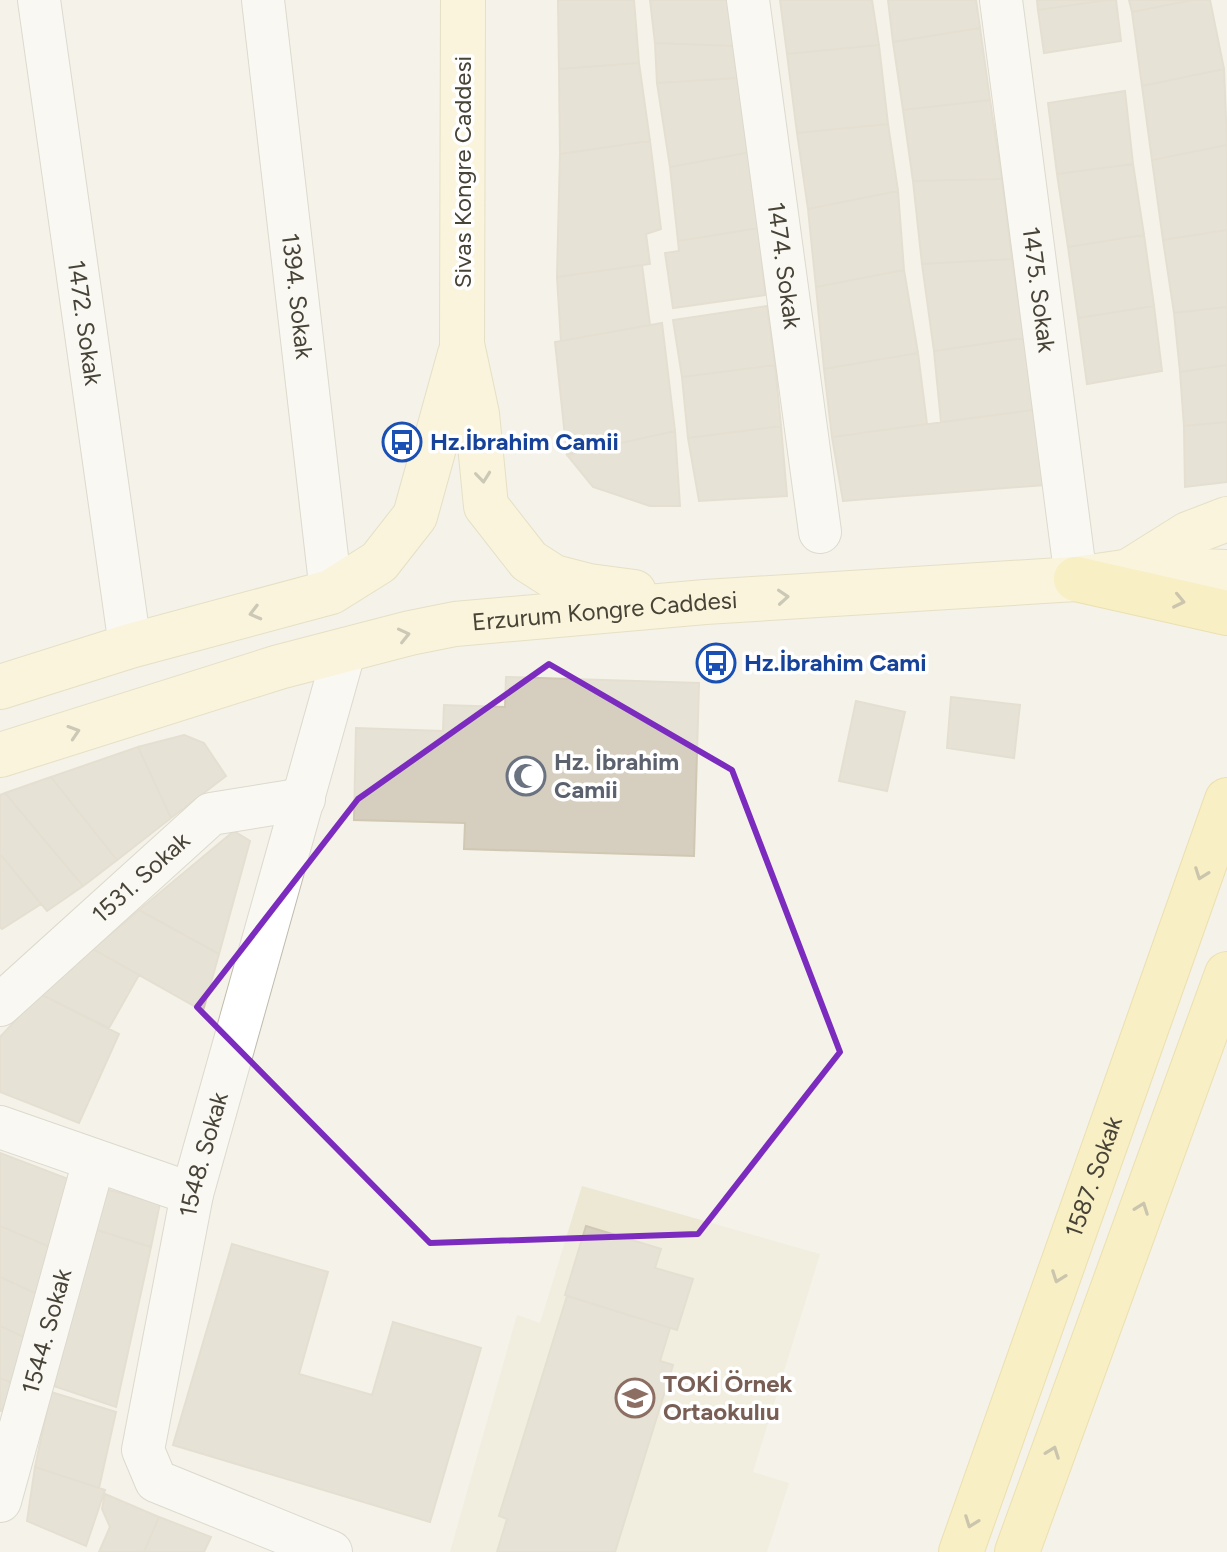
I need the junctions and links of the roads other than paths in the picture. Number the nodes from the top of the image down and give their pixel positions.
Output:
1 (39, 0) edge
2 (263, 0) edge
3 (463, 0) edge
4 (748, 0) edge
5 (1001, 0) edge
6 (462, 344) junction
7 (1227, 519) edge
8 (820, 532) dead end
9 (1129, 571) junction
10 (1227, 572) edge
11 (1076, 579) junction
12 (331, 592) junction
13 (705, 602) junction
14 (1227, 613) edge
15 (130, 646) junction
16 (345, 649) junction
17 (0, 687) edge
18 (0, 755) edge
19 (304, 799) junction
20 (1227, 800) edge
21 (1227, 974) edge
22 (0, 1005) edge
23 (0, 1127) edge
24 (94, 1161) junction
25 (192, 1194) junction
26 (0, 1501) edge
27 (331, 1552) edge
28 (961, 1552) edge
29 (1017, 1552) edge

1 - 15 street, 1472. Sokak
2 - 12 street, 1394. Sokak
3 - 6 main road, Sivas Kongre Caddesi
4 - 8 street, 1474. Sokak
5 - 11 street, 1475. Sokak
6 - 12 main road, Sivas Kongre Caddesi
6 -> 13 main road, Sivas Kongre Caddesi
7 - 9 main road
9 - 10 main road, Erzurum Kongre Caddesi
9 - 11 main road, Erzurum Kongre Caddesi
13 -> 11 main road, Erzurum Kongre Caddesi
11 -> 14 main road
12 -> 15 main road
16 -> 13 main road, Erzurum Kongre Caddesi
15 - 17 main road
18 -> 16 main road, Erzurum Kongre Caddesi
16 - 19 street, 1548. Sokak
19 - 22 street, 1531. Sokak
19 - 25 street, 1548. Sokak
20 -> 28 main road, 1587. Sokak
29 -> 21 main road
23 - 24 street
24 - 25 street
24 - 26 street, 1544. Sokak
25 - 27 street, 1548. Sokak

